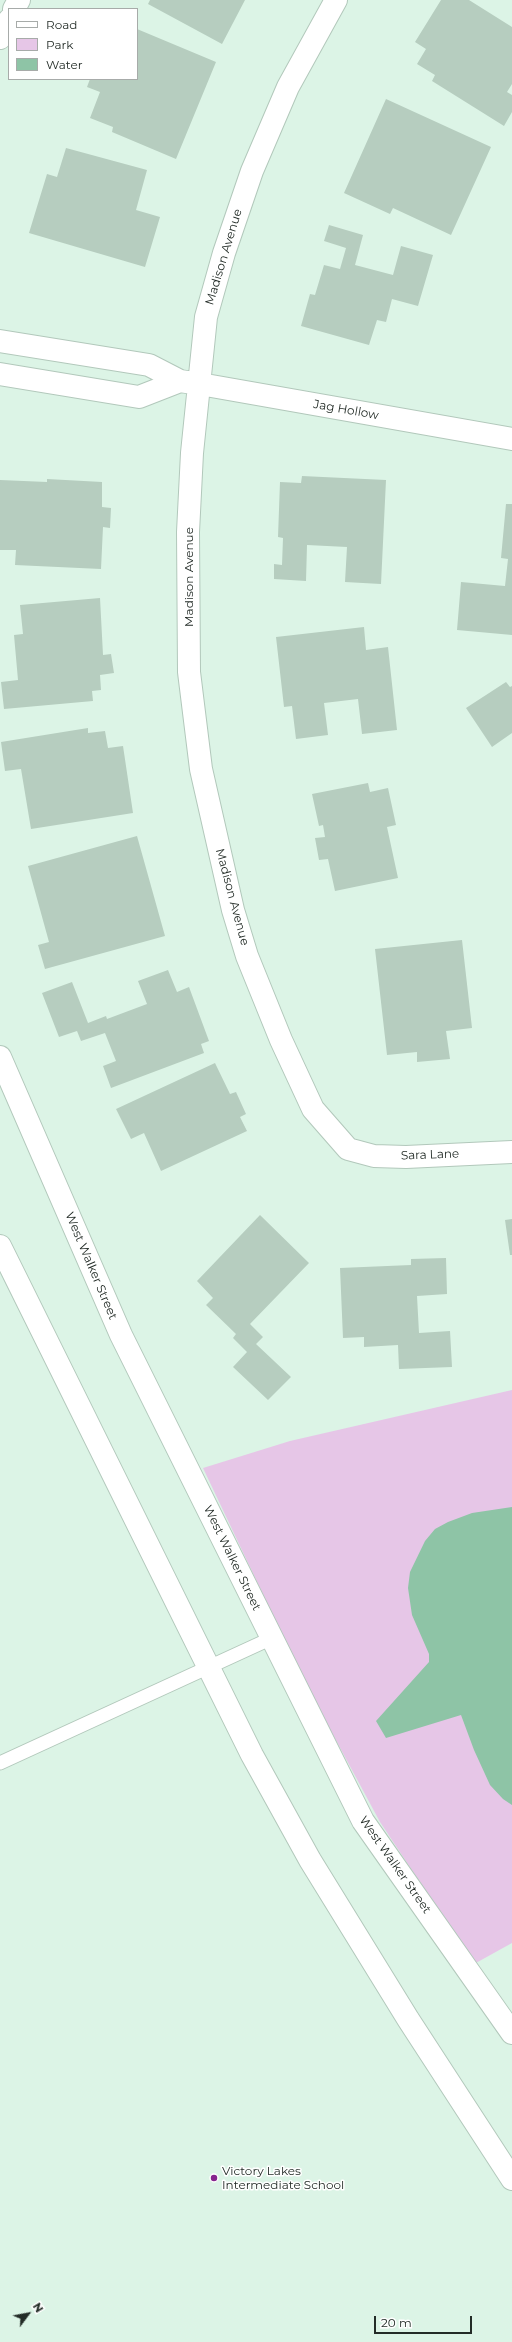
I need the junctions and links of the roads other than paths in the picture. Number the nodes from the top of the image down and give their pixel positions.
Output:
1 (336, 0) edge
2 (8, 22) edge
3 (0, 38) edge
4 (0, 341) edge
5 (0, 374) edge
6 (190, 382) junction
7 (512, 439) edge
8 (0, 1057) edge
9 (348, 1149) joint
10 (512, 1152) edge
11 (0, 1246) edge
12 (272, 1638) junction
13 (207, 1667) junction
14 (0, 1763) edge
15 (512, 2032) edge
16 (512, 2179) edge

1 - 6 street, Madison Avenue
2 - 3 street
4 - 6 street, Jag Hollow
5 - 6 street
6 - 7 street, Jag Hollow
6 - 9 street, Madison Avenue
8 - 12 street, West Walker Street
9 - 10 street, Sara Lane
11 - 13 street
12 - 13 lane
12 - 15 street, West Walker Street
13 - 14 lane
13 - 16 street

